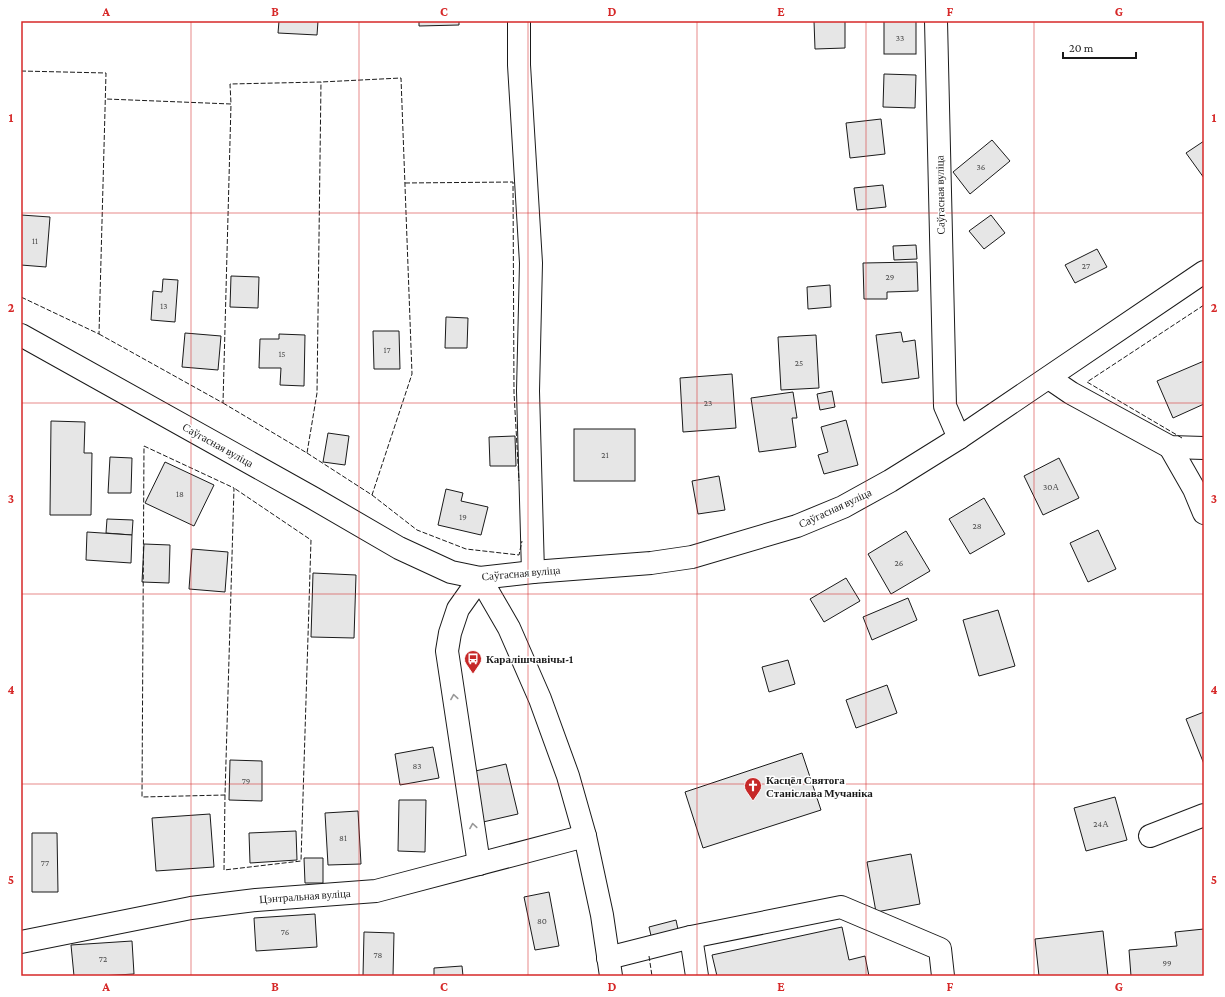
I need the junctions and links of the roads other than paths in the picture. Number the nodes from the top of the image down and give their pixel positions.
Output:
1 (519, 21) edge
2 (936, 21) edge
3 (1204, 272) edge
4 (21, 335) edge
5 (1049, 378) junction
6 (959, 438) junction
7 (1170, 447) junction
8 (1204, 448) edge
9 (1204, 513) edge
10 (533, 572) junction
11 (480, 578) junction
12 (1204, 816) edge
13 (585, 836) junction
14 (1150, 836) dead end
15 (479, 864) junction
16 (691, 937) junction
17 (21, 942) edge
18 (610, 967) edge
19 (697, 976) edge
20 (943, 976) edge

1 - 10 street
2 - 6 street, Саўгасная вуліца
3 - 5 street, Саўгасная вуліца
4 - 11 street, Саўгасная вуліца
5 - 6 street, Саўгасная вуліца
5 - 7 street
6 - 10 street, Саўгасная вуліца
7 - 8 street
7 - 9 street
10 - 11 street, Саўгасная вуліца
11 - 13 street
15 -> 11 street
12 - 14 street
13 - 15 street, Цэнтральная вуліца
13 - 18 street
15 - 17 street, Цэнтральная вуліца
16 - 18 street
16 - 19 street
16 - 20 street

